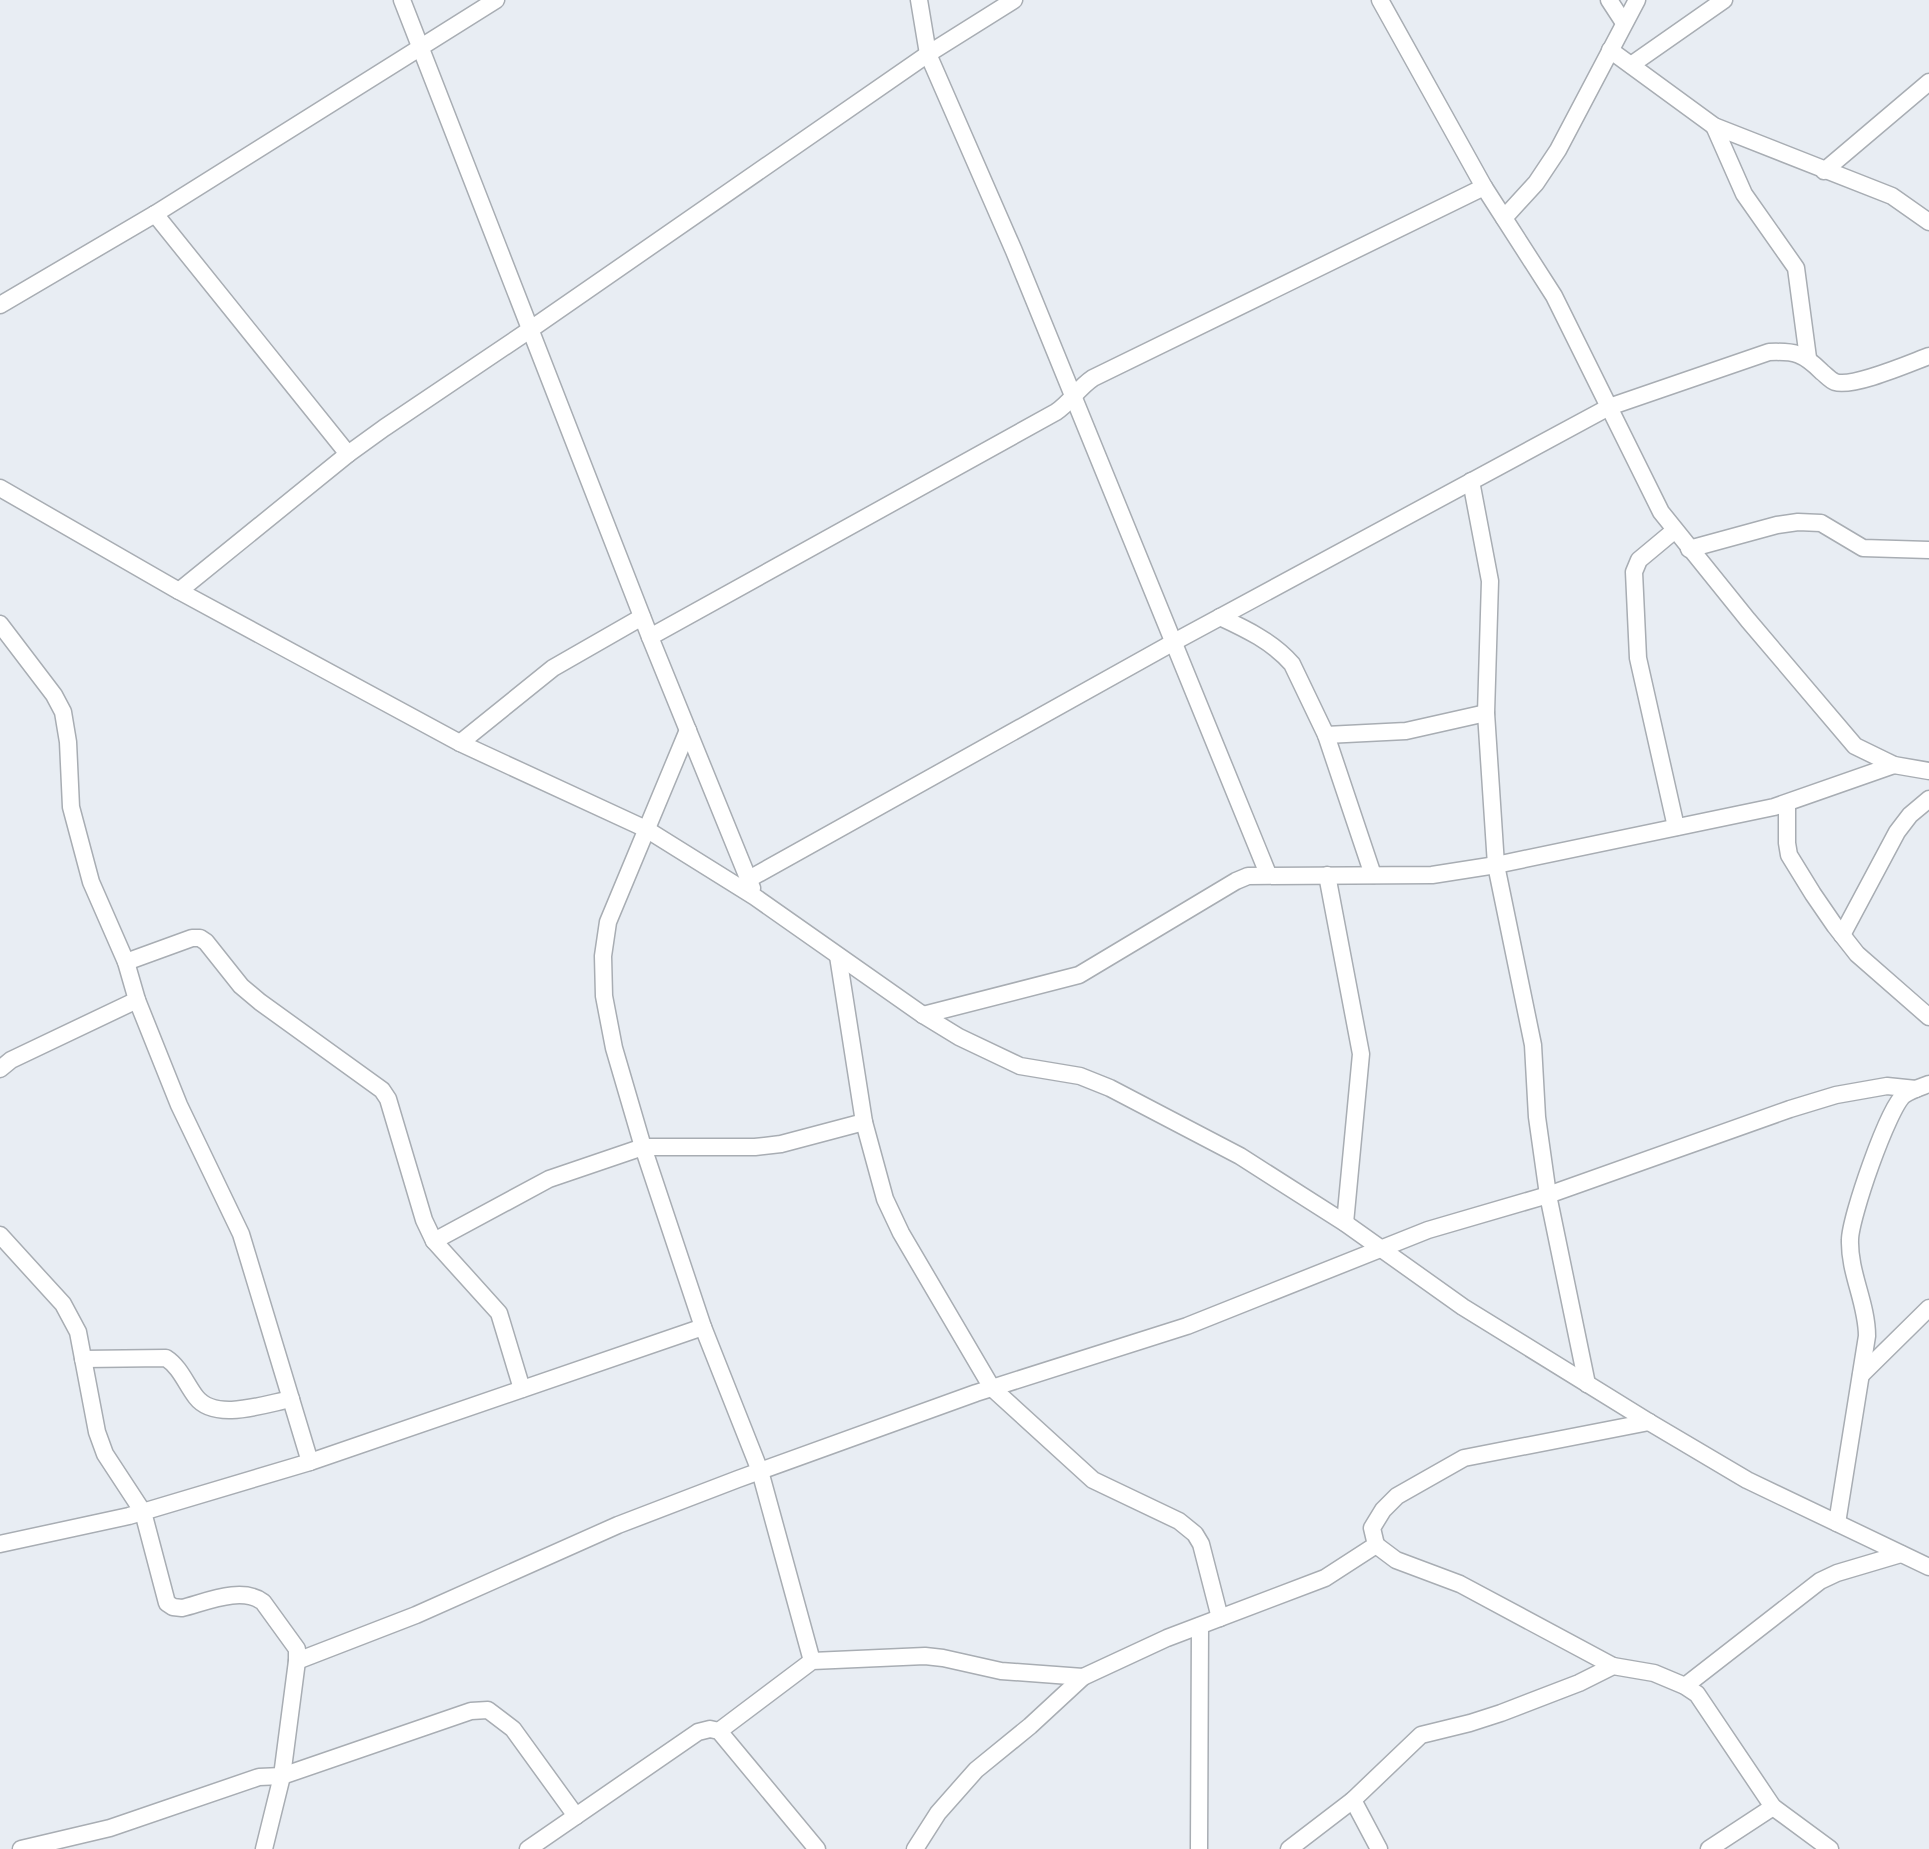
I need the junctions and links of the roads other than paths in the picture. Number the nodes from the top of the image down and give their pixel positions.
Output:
1 (402, 0) edge
2 (496, 0) edge
3 (919, 0) edge
4 (1014, 0) edge
5 (1380, 0) edge
6 (1609, 0) edge
7 (1637, 0) edge
8 (1724, 0) edge
9 (1624, 23) junction
10 (422, 48) junction
11 (1610, 50) junction
12 (928, 54) junction
13 (1631, 65) junction
14 (1929, 82) edge
15 (1714, 126) junction
16 (1824, 170) junction
17 (1484, 187) junction
18 (155, 214) junction
19 (1504, 218) junction
20 (1929, 222) edge
21 (0, 305) edge
22 (531, 329) junction
23 (1929, 356) edge
24 (1808, 358) junction
25 (1073, 395) junction
26 (1609, 407) junction
27 (348, 454) junction
28 (1471, 481) junction
29 (0, 488) edge
30 (1675, 530) junction
31 (1689, 549) junction
32 (1929, 550) edge
33 (179, 591) junction
34 (642, 617) junction
35 (1220, 617) junction
36 (0, 624) edge
37 (650, 636) junction
38 (1174, 642) junction
39 (1486, 713) junction
40 (688, 730) junction
41 (1326, 735) junction
42 (460, 743) junction
43 (1894, 765) junction
44 (1929, 771) edge
45 (1929, 799) edge
46 (1787, 803) junction
47 (1676, 827) junction
48 (646, 829) junction
49 (1496, 865) junction
50 (1268, 874) junction
51 (1327, 875) junction
52 (1373, 875) junction
53 (749, 879) junction
54 (755, 897) junction
55 (1842, 935) junction
56 (838, 956) junction
57 (125, 962) junction
58 (137, 1000) junction
59 (923, 1015) junction
60 (1929, 1017) edge
61 (0, 1069) edge
62 (1923, 1087) edge
63 (864, 1122) junction
64 (643, 1147) junction
65 (1548, 1195) junction
66 (1345, 1223) junction
67 (0, 1235) edge
68 (434, 1241) junction
69 (1379, 1248) junction
70 (1929, 1308) edge
71 (703, 1327) junction
72 (83, 1359) junction
73 (1861, 1375) junction
74 (1587, 1384) junction
75 (992, 1388) junction
76 (522, 1389) junction
77 (291, 1399) junction
78 (1649, 1422) junction
79 (310, 1462) junction
80 (760, 1471) junction
81 (143, 1512) junction
82 (1837, 1523) junction
83 (0, 1544) edge
84 (1376, 1545) junction
85 (1901, 1554) junction
86 (1929, 1567) edge
87 (1220, 1618) junction
88 (1200, 1626) junction
89 (298, 1661) junction
90 (811, 1661) junction
91 (1613, 1666) junction
92 (1083, 1677) junction
93 (1685, 1686) junction
94 (719, 1731) junction
95 (282, 1776) junction
96 (1353, 1800) junction
97 (1773, 1807) junction
98 (576, 1816) junction
99 (548, 1843) edge
100 (21, 1849) edge
101 (264, 1849) edge
102 (528, 1849) edge
103 (817, 1849) edge
104 (915, 1849) edge
105 (1199, 1849) edge
106 (1289, 1849) edge
107 (1378, 1849) edge
108 (1709, 1849) edge
109 (1830, 1849) edge

1 - 10 street
2 - 10 street
3 - 12 street
4 - 12 street
5 - 17 street
6 - 9 street
7 - 9 street
8 - 13 street
9 - 11 street
10 - 18 street
10 - 22 street
11 - 13 street
11 - 19 street
12 - 22 street
12 - 25 street
13 - 15 street
14 - 16 street
15 - 16 street
15 - 24 street
16 - 20 street
17 - 19 street
17 - 25 street
18 - 21 street
18 - 27 street
19 - 26 street
22 - 27 street
22 - 34 street
23 - 24 street
24 - 26 street
25 - 37 street
25 - 38 street
26 - 28 street
26 - 30 street
27 - 33 street
28 - 35 street
28 - 39 street
29 - 33 street
30 - 31 street
30 - 47 street
31 - 32 street
31 - 43 street
33 - 42 street
34 - 37 street
34 - 42 street
35 - 38 street
35 - 41 street
36 - 57 street
37 - 40 street
38 - 50 street
38 - 53 street
39 - 41 street
39 - 49 street
40 - 48 street
40 - 53 street
41 - 52 street
42 - 48 street
43 - 44 street
43 - 46 street
45 - 55 street
46 - 47 street
46 - 55 street
47 - 49 street
48 - 54 street
48 - 64 street
49 - 52 street
49 - 65 street
50 - 51 street
50 - 59 street
51 - 52 street
51 - 66 street
53 - 54 street
54 - 56 street
55 - 60 street
56 - 59 street
56 - 63 street
57 - 58 street
57 - 68 street
58 - 61 street
58 - 77 street
59 - 66 street
62 - 65 street
62 - 73 street
63 - 64 street
63 - 75 street
64 - 68 street
64 - 71 street
65 - 69 street
65 - 74 street
66 - 69 street
67 - 72 street
68 - 76 street
69 - 74 street
69 - 75 street
70 - 73 street
71 - 76 street
71 - 80 street
72 - 77 street
72 - 81 street
73 - 82 street
74 - 78 street
75 - 80 street
75 - 87 street
76 - 79 street
77 - 79 street
78 - 82 street
78 - 84 street
79 - 81 street
80 - 89 street
80 - 90 street
81 - 83 street
81 - 89 street
82 - 85 street
84 - 87 street
84 - 91 street
85 - 86 street
85 - 93 street
87 - 88 street
88 - 92 street
88 - 105 street
89 - 95 street
90 - 92 street
90 - 94 street
91 - 93 street
91 - 96 street
92 - 104 street
93 - 97 street
94 - 98 street
94 - 103 street
95 - 98 street
95 - 100 street
95 - 101 street
96 - 106 street
96 - 107 street
97 - 108 street
97 - 109 street
98 - 99 street
99 - 102 street

